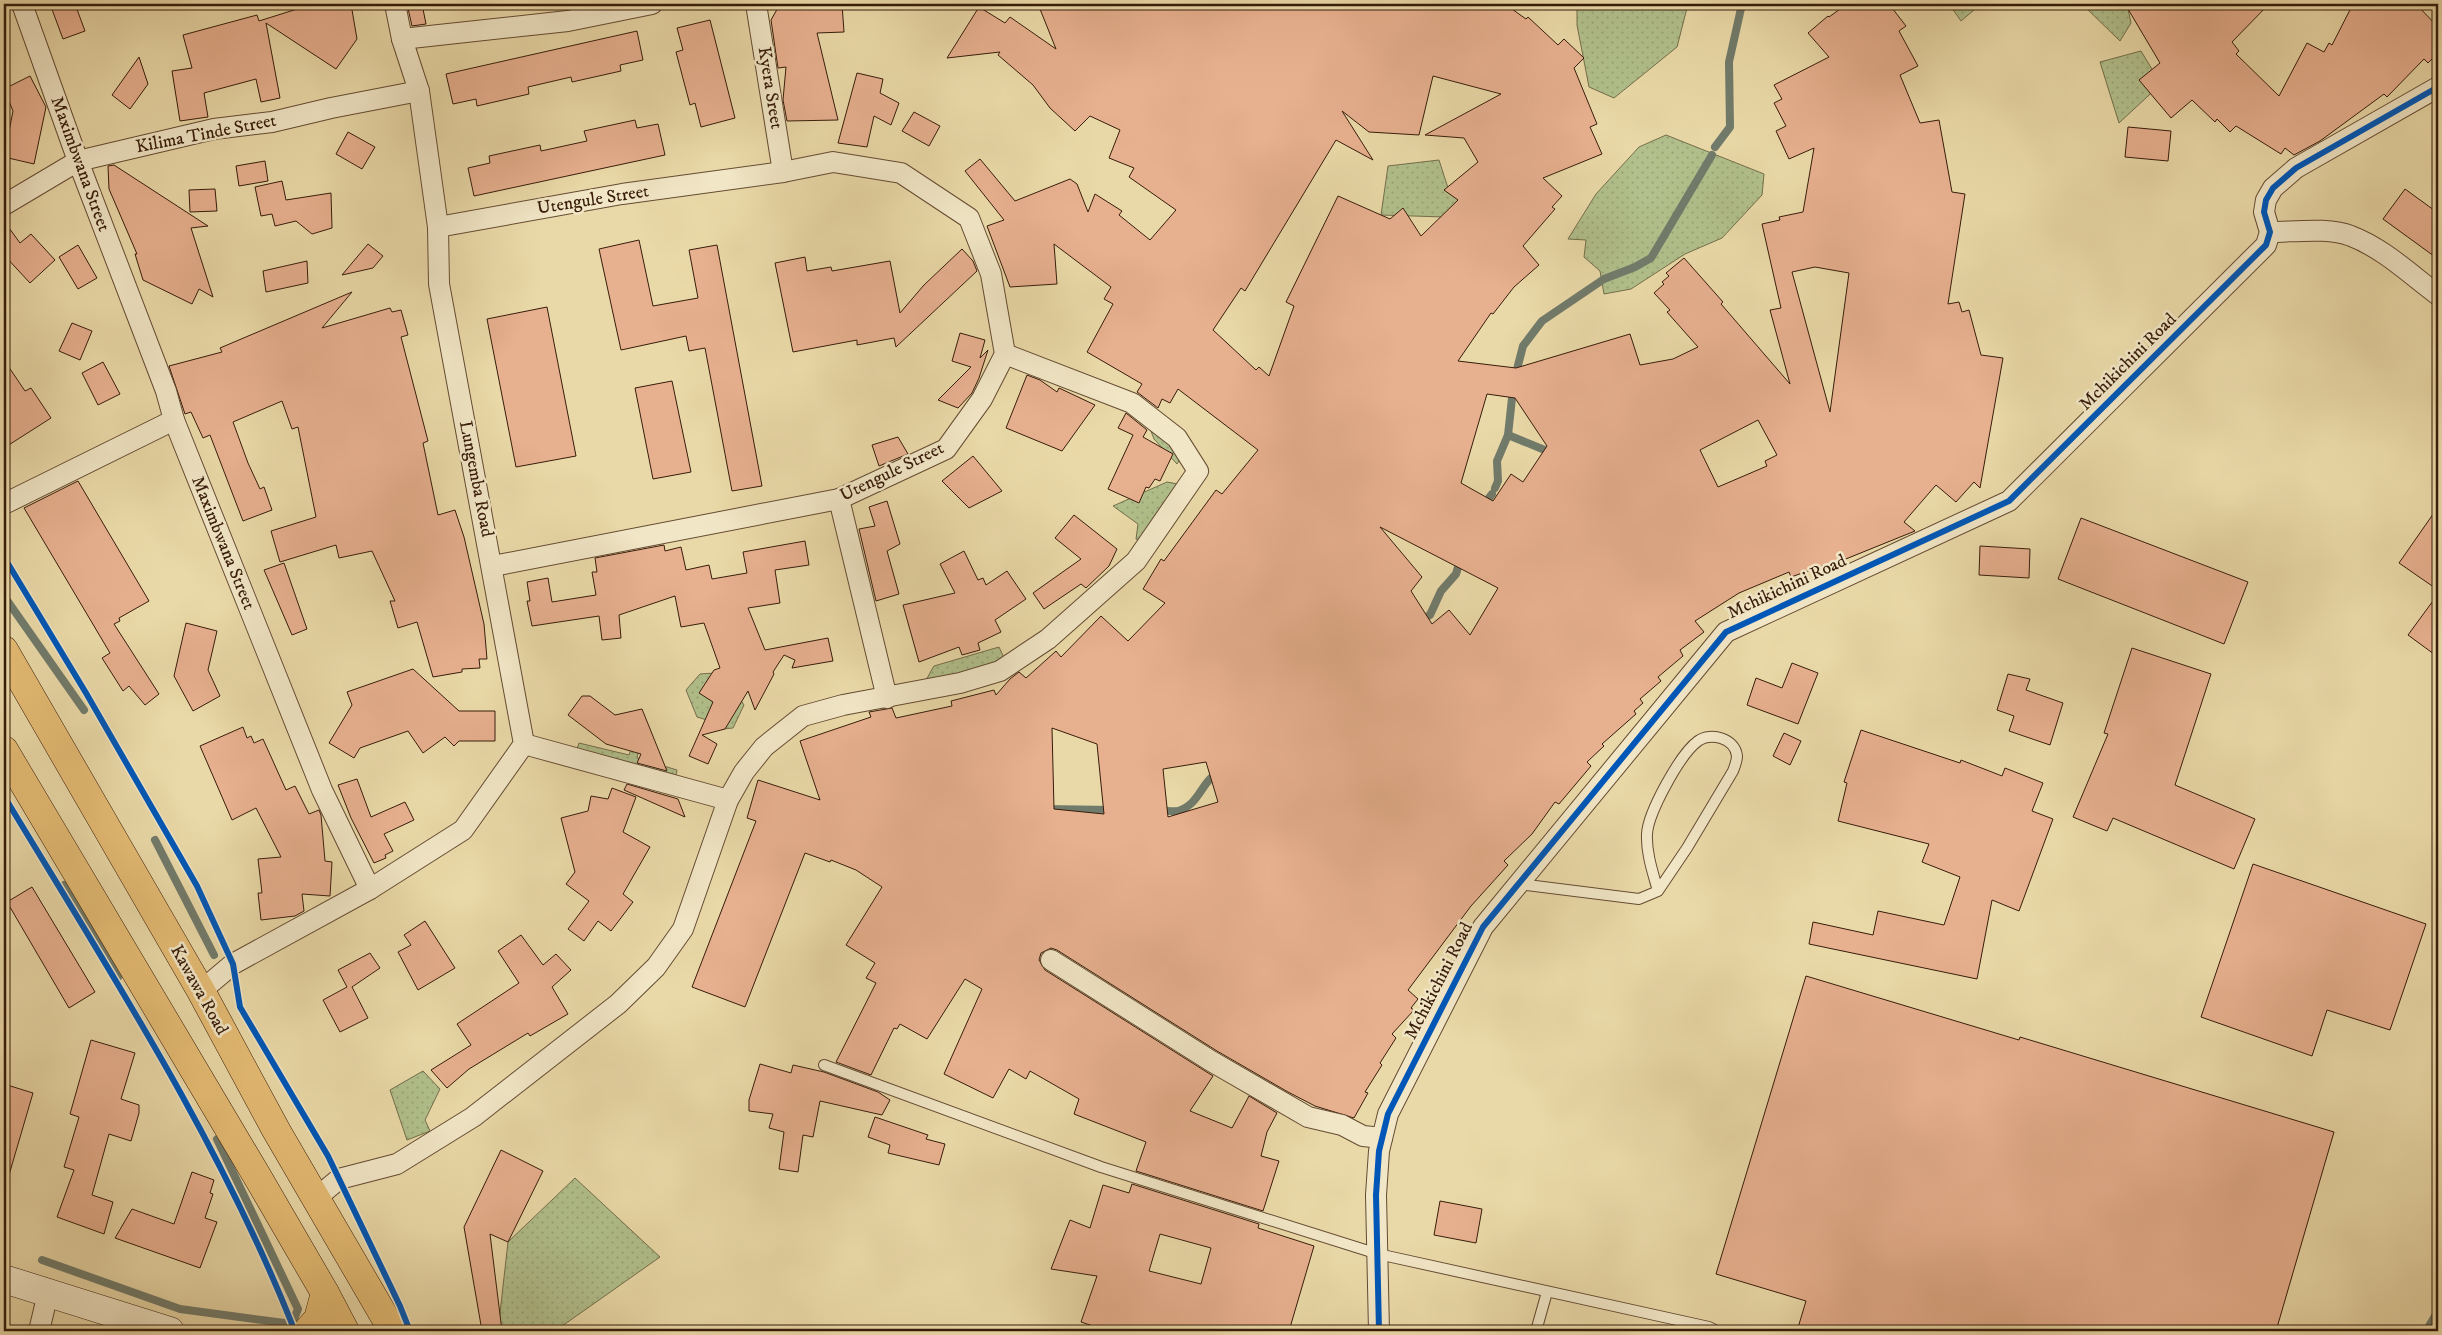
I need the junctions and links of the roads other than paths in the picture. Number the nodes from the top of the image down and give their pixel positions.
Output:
1 (22, 4) edge
2 (395, 4) edge
3 (652, 4) edge
4 (756, 4) edge
5 (402, 39) junction
6 (2438, 87) edge
7 (419, 91) junction
8 (78, 161) junction
9 (783, 172) junction
10 (4, 205) edge
11 (438, 226) junction
12 (2270, 232) junction
13 (2438, 295) edge
14 (1005, 354) junction
15 (174, 420) junction
16 (839, 500) junction
17 (4, 504) edge
18 (493, 566) junction
19 (4, 650) edge
20 (888, 698) junction
21 (524, 744) junction
22 (4, 750) edge
23 (728, 800) junction
24 (1519, 884) junction
25 (370, 889) junction
26 (1658, 891) junction
27 (1050, 960) dead end
28 (201, 991) junction
29 (824, 1065) dead end
30 (1382, 1138) junction
31 (315, 1199) junction
32 (1378, 1254) junction
33 (4, 1279) edge
34 (325, 1292) junction
35 (1547, 1292) junction
36 (48, 1293) junction
37 (159, 1330) edge
38 (39, 1331) edge
39 (306, 1331) edge
40 (345, 1331) edge
41 (392, 1331) edge
42 (1379, 1331) edge
43 (1536, 1331) edge
44 (1716, 1331) edge

1 - 8 street, Maximbwana Street
2 - 5 street, Lungemba Road
3 - 5 street
4 - 9 street, Kyera Sreet
5 - 7 street, Lungemba Road
6 - 12 street
7 - 8 street, Kilima Tinde Street
7 - 11 street, Lungemba Road
8 - 10 street, Kilima Tinde Street
8 - 15 street, Maximbwana Street
9 - 11 street, Utengule Street
9 - 14 street, Utengule Street
11 - 18 street, Lungemba Road
12 - 13 street
12 - 24 street, Mchikichini Road
14 - 16 street, Utengule Street
14 - 20 street
15 - 17 street
15 - 25 street, Maximbwana Street
16 - 18 street, Utengule Street
16 - 20 street
18 - 21 street, Lungemba Road
19 - 28 main road, Kawawa Road
20 - 23 street
21 - 23 street
21 - 25 street
22 - 34 main road
23 - 31 street
24 - 26 lane
24 - 30 street, Mchikichini Road
25 - 28 street
26 - 26 lane
27 - 30 street
28 - 31 main road, Kawawa Road
29 - 32 lane
30 - 32 street, Mchikichini Road
31 - 41 main road, Kawawa Road
32 - 35 lane
32 - 42 street, Mchikichini Road
33 - 36 main road
34 - 39 main road
34 - 40 main road
35 - 43 lane
35 - 44 lane
36 - 37 main road
36 - 38 street

